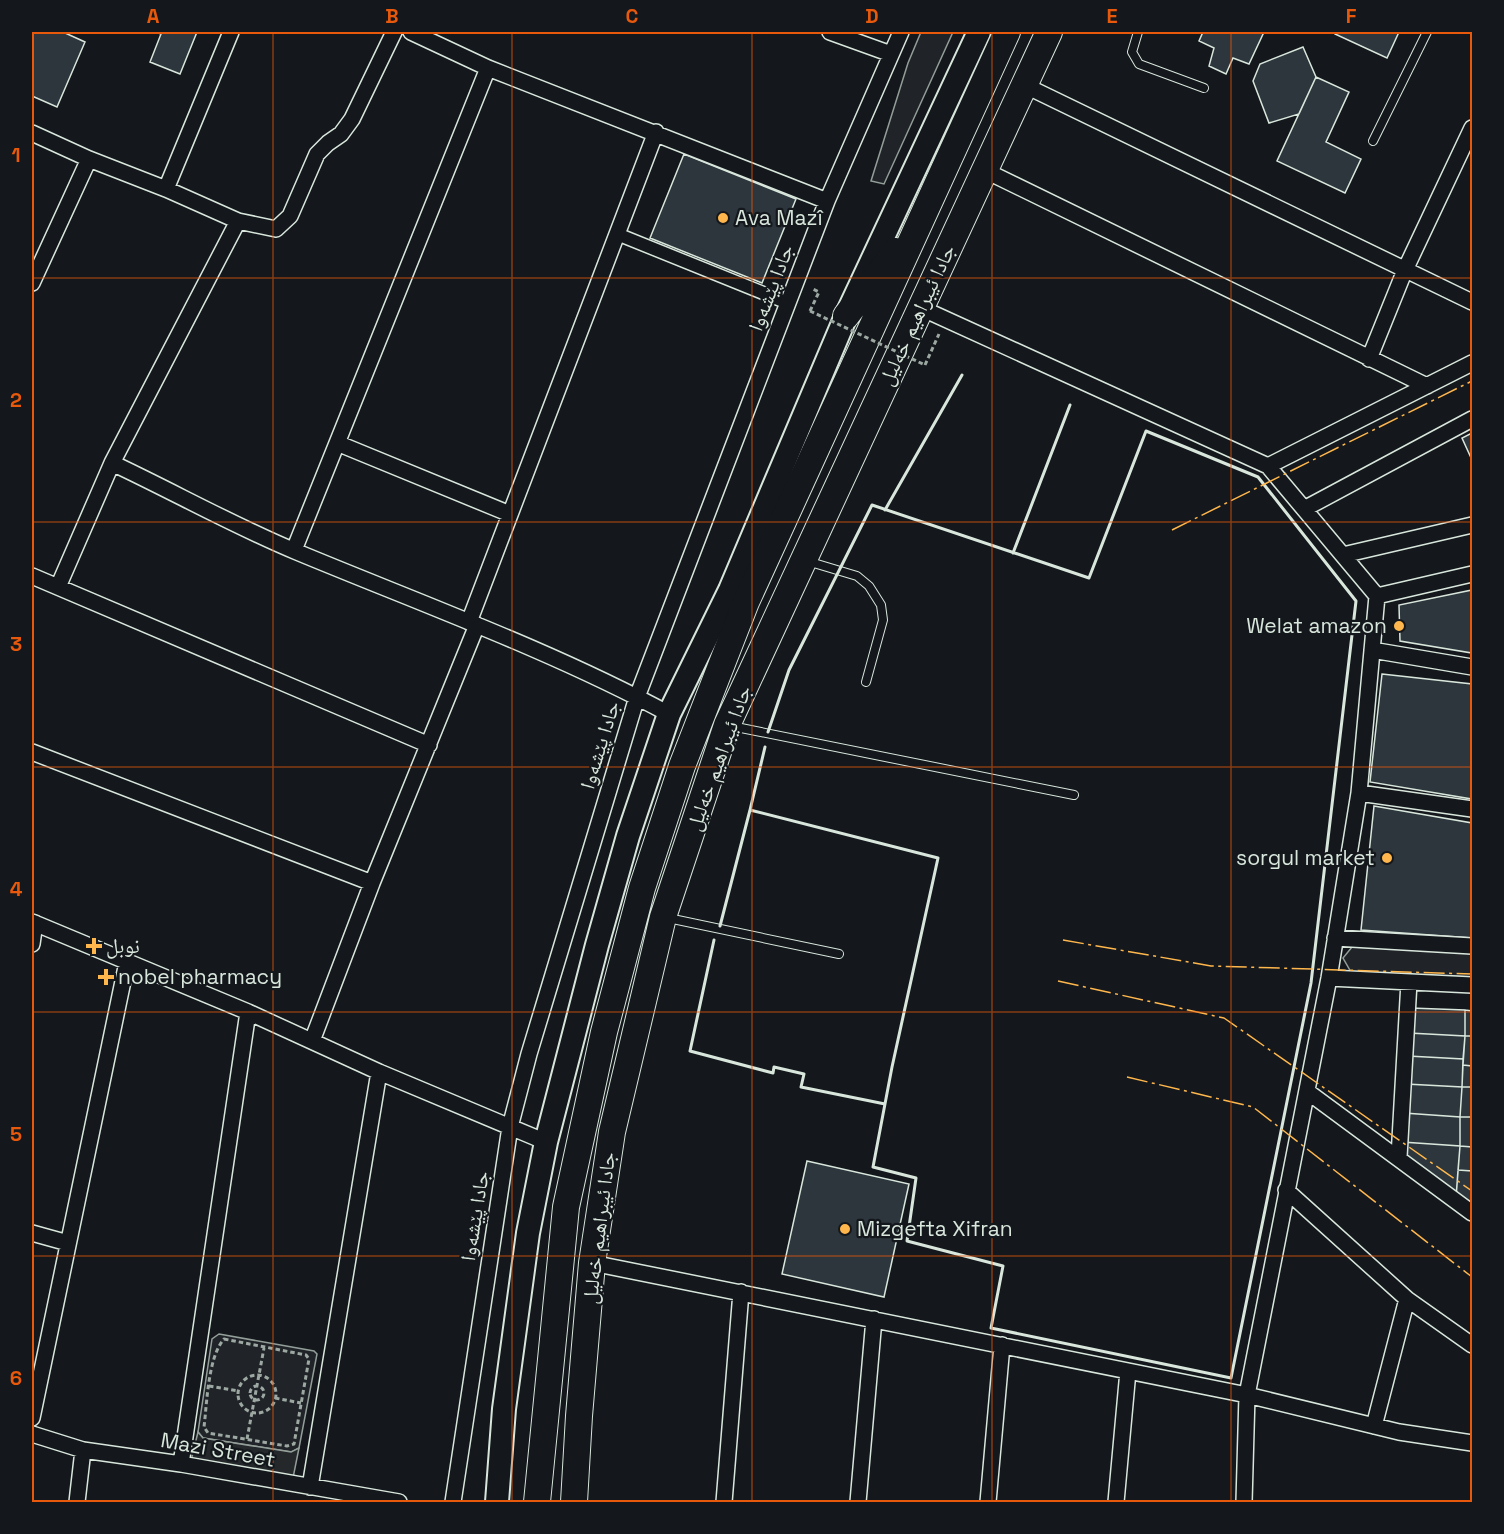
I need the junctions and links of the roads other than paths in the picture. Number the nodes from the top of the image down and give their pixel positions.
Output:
1 (231, 32) edge
2 (394, 32) edge
3 (411, 32) edge
4 (830, 32) edge
5 (901, 32) edge
6 (980, 32) edge
7 (1007, 32) edge
8 (1048, 32) edge
9 (1138, 32) edge
10 (1427, 32) edge
11 (891, 54) junction
12 (488, 68) junction
13 (1024, 85) junction
14 (1204, 88) dead end
15 (1473, 128) edge
16 (32, 132) edge
17 (656, 132) junction
18 (1373, 141) dead end
19 (89, 159) junction
20 (984, 170) junction
21 (166, 189) junction
22 (827, 201) junction
23 (930, 201) junction
24 (238, 221) junction
25 (617, 234) junction
26 (1405, 270) junction
27 (33, 276) edge
28 (1473, 302) edge
29 (788, 303) junction
30 (921, 308) junction
31 (846, 316) junction
32 (1369, 359) junction
33 (1473, 363) edge
34 (1427, 386) junction
35 (1473, 419) edge
36 (338, 443) junction
37 (112, 463) junction
38 (1268, 466) junction
39 (1304, 509) junction
40 (510, 514) junction
41 (1473, 525) edge
42 (294, 550) junction
43 (1343, 555) junction
44 (803, 559) junction
45 (1473, 574) edge
46 (32, 576) edge
47 (58, 587) junction
48 (1377, 596) junction
49 (473, 623) junction
50 (1372, 650) junction
51 (1473, 667) edge
52 (866, 682) dead end
53 (637, 697) junction
54 (669, 714) junction
55 (727, 725) junction
56 (429, 746) junction
57 (32, 752) edge
58 (1359, 793) junction
59 (1074, 795) dead end
60 (1473, 809) edge
61 (372, 883) junction
62 (663, 918) junction
63 (33, 922) edge
64 (1335, 938) junction
65 (32, 944) edge
66 (1473, 946) edge
67 (839, 954) dead end
68 (127, 962) junction
69 (1329, 978) junction
70 (1409, 982) junction
71 (1473, 985) edge
72 (248, 1012) junction
73 (312, 1041) junction
74 (379, 1072) junction
75 (1308, 1092) junction
76 (510, 1126) junction
77 (546, 1142) junction
78 (1399, 1157) junction
79 (1286, 1190) junction
80 (1473, 1213) edge
81 (32, 1233) edge
82 (68, 1243) junction
83 (592, 1263) junction
84 (741, 1292) junction
85 (1407, 1299) junction
86 (874, 1319) junction
87 (1002, 1345) junction
88 (1473, 1345) edge
89 (1128, 1371) junction
90 (1247, 1395) junction
91 (32, 1418) edge
92 (1374, 1426) junction
93 (32, 1434) edge
94 (1473, 1443) edge
95 (83, 1450) junction
96 (181, 1464) junction
97 (310, 1487) junction
98 (77, 1503) edge
99 (399, 1503) edge
100 (453, 1503) edge
101 (496, 1503) edge
102 (537, 1503) edge
103 (574, 1503) edge
104 (724, 1503) edge
105 (858, 1503) edge
106 (988, 1503) edge
107 (1116, 1503) edge
108 (1244, 1503) edge

1 - 21 street
2 - 24 street
3 - 12 street
4 - 11 street
5 - 11 street, جادا پێشەوا
6 - 31 main road
7 - 23 highway, جادا ئیبراهیم خەلیل
8 - 13 highway, جادا ئیبراهیم خەلیل
9 - 14 lane
10 - 18 lane
11 - 22 street, جادا پێشەوا
12 - 17 street
12 - 36 street
13 - 20 highway, جادا ئیبراهیم خەلیل
13 - 26 street
15 - 26 street
16 - 19 street
17 - 22 street
17 - 25 street
19 - 21 street
19 - 27 street
20 - 30 highway, جادا ئیبراهیم خەلیل
20 - 32 street
21 - 24 street
22 - 29 street, جادا پێشەوا
23 - 31 highway
23 - 102 highway, جادا ئیبراهیم خەلیل
24 - 37 street
25 - 29 street
25 - 40 street
26 - 28 street
26 - 32 street
29 - 53 street, جادا پێشەوا
30 - 38 street
30 - 44 highway, جادا ئیبراهیم خەلیل
31 - 54 main road
32 - 34 street
33 - 34 street
34 - 38 street
35 - 39 street
36 - 40 street
36 - 42 street
37 - 42 street
37 - 47 street
38 - 39 street
39 - 43 street
40 - 49 street
41 - 43 street
42 - 49 street
43 - 48 street
44 - 52 lane
44 - 55 highway, جادا ئیبراهیم خەلیل
45 - 48 street
46 - 47 street
47 - 56 street
48 - 50 street
49 - 53 street
49 - 56 street
50 - 51 street
50 - 58 street
53 - 54 street
53 - 76 street, جادا پێشەوا
54 - 77 main road
55 - 59 lane
55 - 62 highway, جادا ئیبراهیم خەلیل
56 - 61 street
57 - 61 street
58 - 60 street
58 - 64 street
61 - 73 street
62 - 67 lane
62 - 83 highway, جادا ئیبراهیم خەلیل
63 - 65 street
63 - 68 street
64 - 66 street
64 - 69 street
68 - 72 street
68 - 82 street
69 - 70 street
69 - 75 street
70 - 71 street
70 - 78 street
72 - 73 street
72 - 96 street
73 - 74 street
74 - 76 street
74 - 97 street
75 - 78 street
75 - 79 street
76 - 77 street
76 - 100 street, جادا پێشەوا
77 - 101 main road
78 - 80 street
79 - 85 street
79 - 90 street
81 - 82 street
82 - 91 street
83 - 84 street
83 - 103 highway, جادا ئیبراهیم خەلیل
84 - 86 street
84 - 104 street
85 - 88 street
85 - 92 street
86 - 87 street
86 - 105 street
87 - 89 street
87 - 106 street
89 - 90 street
89 - 107 street
90 - 92 street
90 - 108 street
92 - 94 street
93 - 95 street, Mazi Street
95 - 96 street, Mazi Street
95 - 98 street
96 - 97 street, Mazi Street
97 - 99 street, Mazi Street

